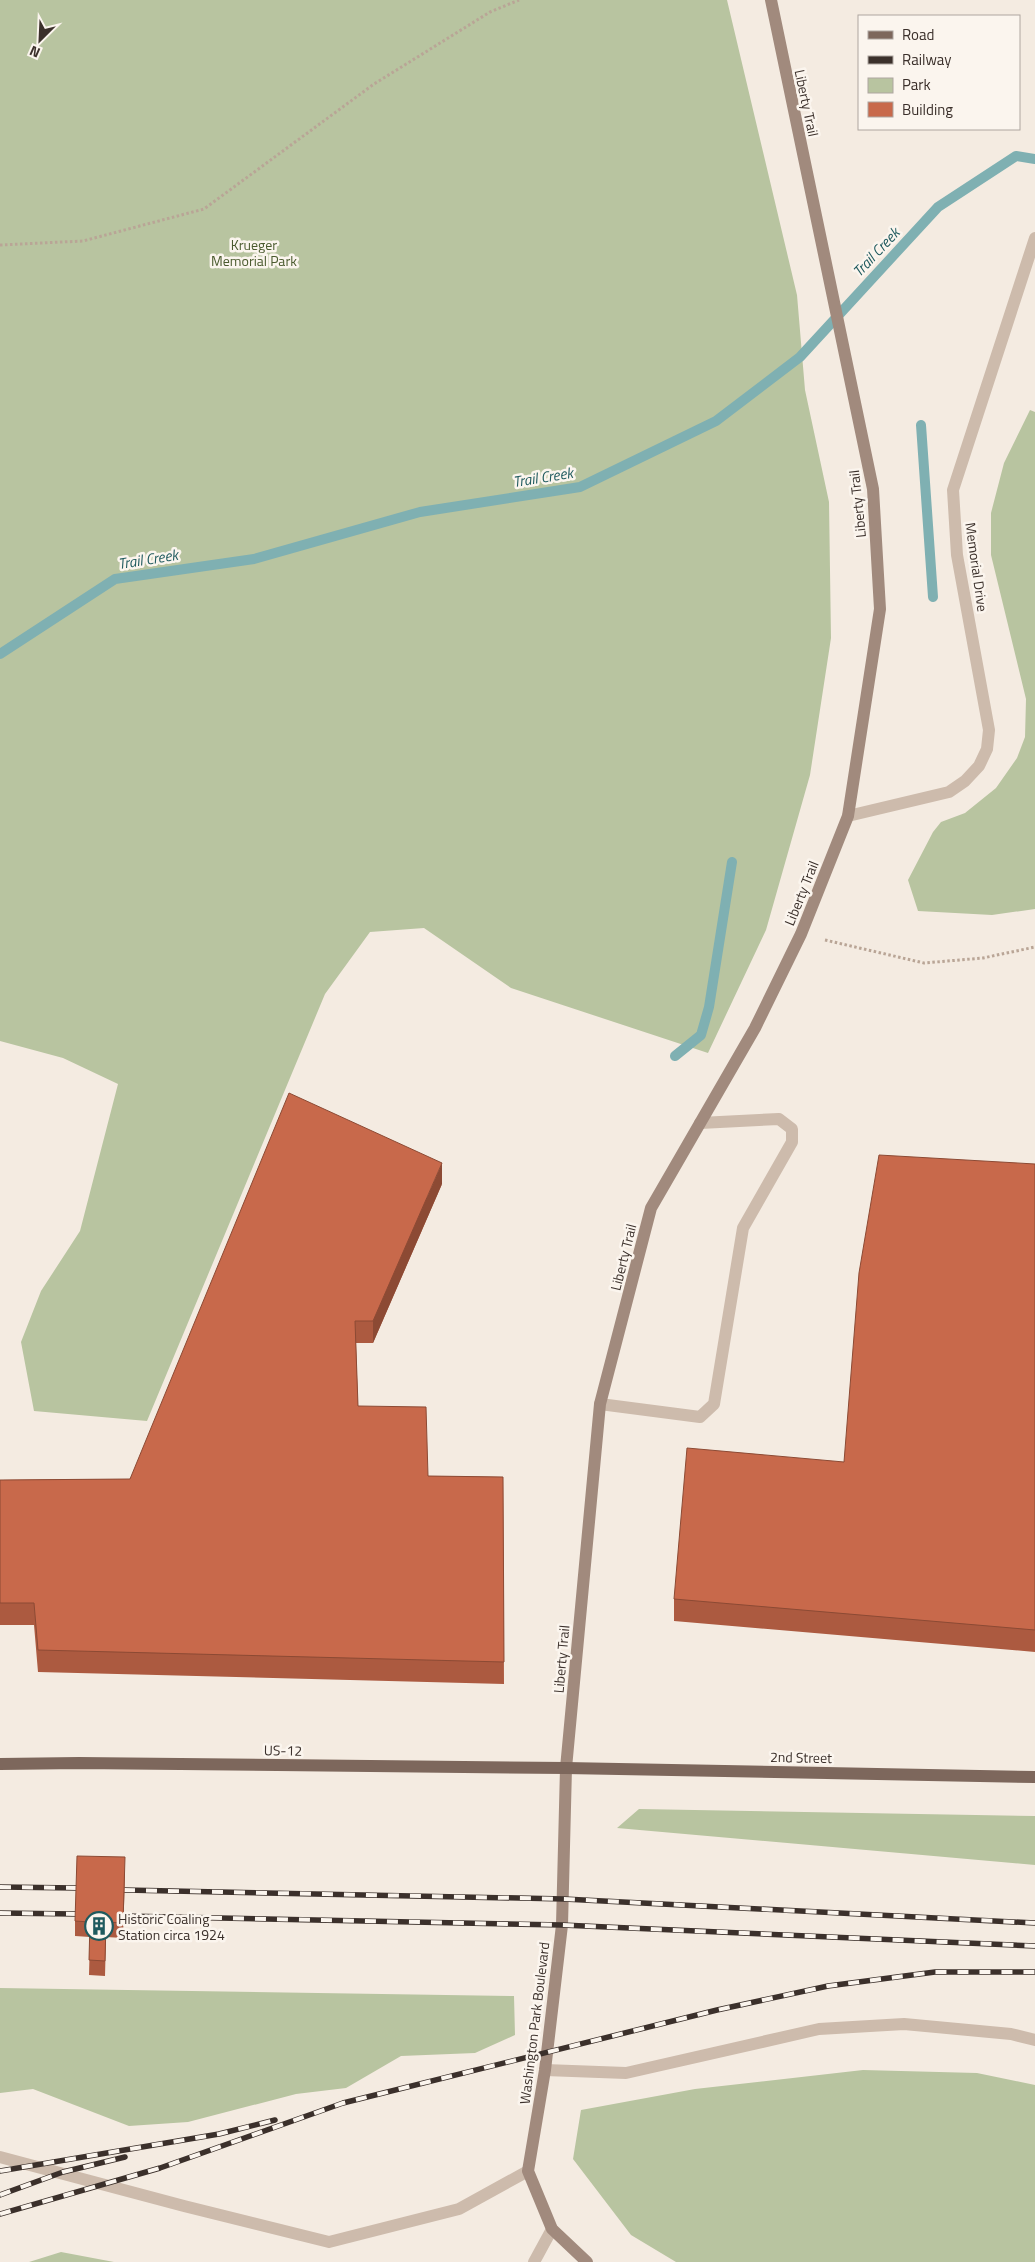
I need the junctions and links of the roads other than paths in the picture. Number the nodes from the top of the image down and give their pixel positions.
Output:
1 (771, 0) edge
2 (1035, 238) edge
3 (848, 816) junction
4 (700, 1123) junction
5 (600, 1404) junction
6 (0, 1764) edge
7 (566, 1768) junction
8 (1035, 1777) edge
9 (1035, 2040) edge
10 (545, 2070) junction
11 (0, 2157) edge
12 (528, 2172) junction
13 (552, 2229) junction
14 (534, 2262) edge
15 (587, 2262) edge

1 - 3 street, Liberty Trail
2 - 3 street, Memorial Drive
3 - 4 street, Liberty Trail
4 - 5 street, Liberty Trail
4 - 5 street
5 - 7 street, Liberty Trail
6 - 7 main road, US-12
7 - 8 main road, 2nd Street
7 - 10 street, Washington Park Boulevard
9 - 10 street
10 - 12 street, Washington Park Boulevard
11 - 12 street
12 - 13 street
13 - 14 street
13 - 15 street

